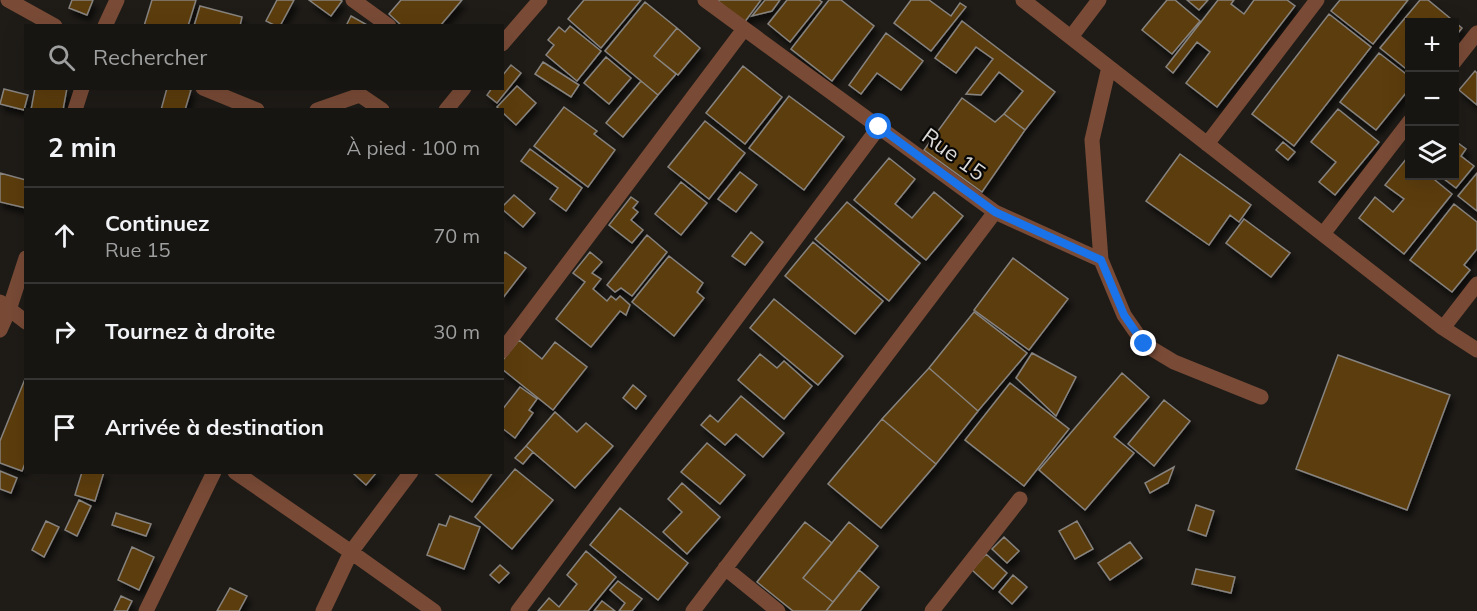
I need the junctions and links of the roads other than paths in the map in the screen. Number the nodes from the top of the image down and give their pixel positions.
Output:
1 (8, 0) edge
2 (117, 0) edge
3 (354, 0) edge
4 (540, 0) edge
5 (705, 0) edge
6 (1023, 0) edge
7 (1099, 0) edge
8 (1317, 0) edge
9 (51, 24) edge
10 (106, 24) edge
11 (387, 24) edge
12 (744, 29) junction
13 (1477, 33) edge
14 (1071, 37) junction
15 (504, 42) edge
16 (1459, 57) edge
17 (1109, 67) junction
18 (81, 90) edge
19 (208, 90) edge
20 (462, 90) edge
21 (76, 108) edge
22 (252, 108) edge
23 (323, 108) edge
24 (379, 108) edge
25 (448, 108) edge
26 (1406, 126) edge
27 (879, 127) junction
28 (1207, 144) junction
29 (995, 212) junction
30 (1323, 234) junction
31 (1101, 260) junction
32 (24, 262) edge
33 (1477, 285) edge
34 (4, 306) edge
35 (24, 321) edge
36 (1443, 328) junction
37 (0, 330) edge
38 (504, 348) edge
39 (1477, 350) edge
40 (1261, 397) dead end
41 (213, 474) edge
42 (238, 474) edge
43 (410, 474) edge
44 (1020, 499) dead end
45 (351, 552) junction
46 (725, 568) junction
47 (146, 611) edge
48 (323, 611) edge
49 (434, 611) edge
50 (518, 611) edge
51 (693, 611) edge
52 (778, 611) edge
53 (932, 611) edge

1 - 9 street
2 - 10 street
3 - 11 street
4 - 15 street
5 - 12 street, Rue 15
6 - 14 street
7 - 14 street
8 - 28 street
12 - 27 street, Rue 15
12 - 38 street
13 - 16 street
14 - 17 street
17 - 28 street
17 - 31 street
18 - 21 street
19 - 22 street
20 - 25 street
23 - 24 street
26 - 30 street
27 - 29 street, Rue 15
27 - 50 street
28 - 30 street
29 - 31 street, Rue 15
29 - 46 street
30 - 36 street
31 - 40 street
32 - 34 street
33 - 36 street
34 - 35 street
34 - 37 street
36 - 39 street
41 - 47 street
42 - 45 street
43 - 45 street
44 - 53 street
45 - 48 street
45 - 49 street
46 - 51 street
46 - 52 street

